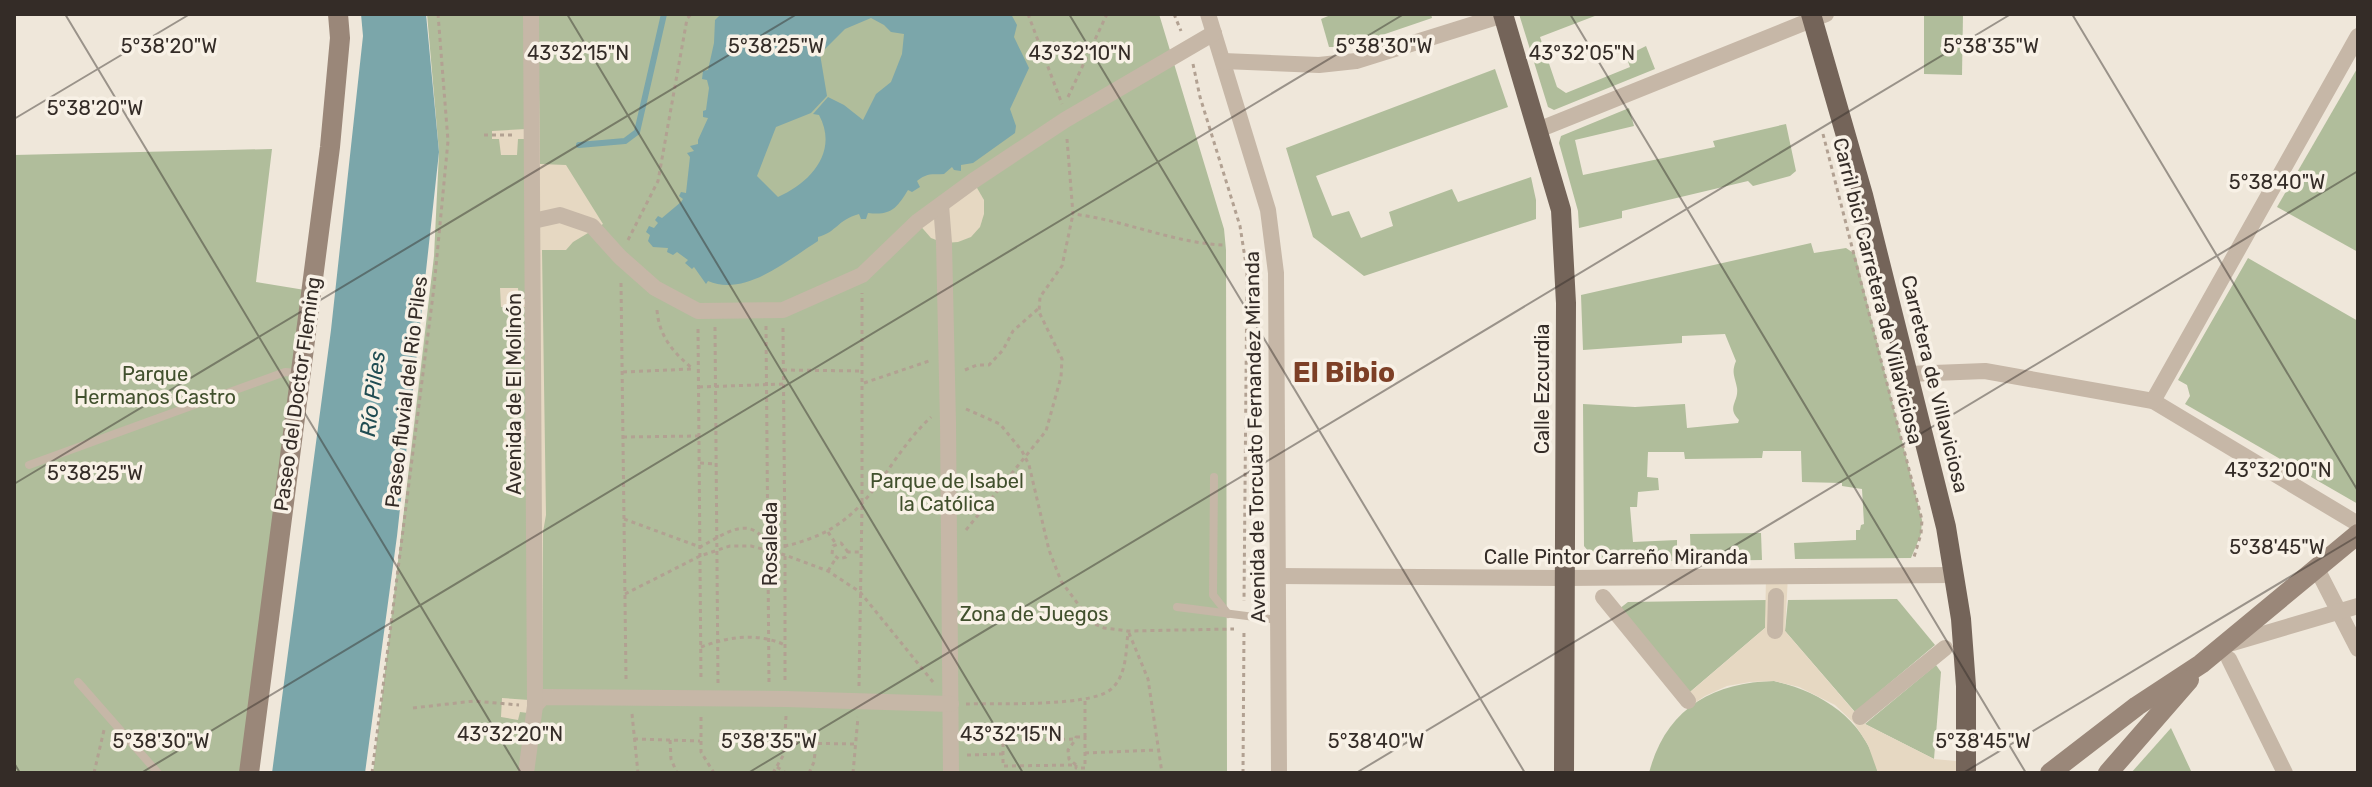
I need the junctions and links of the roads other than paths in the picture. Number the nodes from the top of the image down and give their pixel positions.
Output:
1 (338, 14) edge
2 (531, 14) edge
3 (1208, 14) edge
4 (1503, 14) edge
5 (1816, 16) edge
6 (1214, 33) junction
7 (2358, 36) edge
8 (1223, 61) junction
9 (1538, 130) junction
10 (941, 205) junction
11 (533, 221) junction
12 (299, 373) junction
13 (1908, 374) junction
14 (2153, 401) junction
15 (29, 465) dead end
16 (1214, 477) dead end
17 (2358, 524) edge
18 (2358, 534) edge
19 (2316, 567) junction
20 (1955, 575) junction
21 (1278, 576) junction
22 (1564, 578) junction
23 (1776, 596) dead end
24 (1603, 597) dead end
25 (2358, 606) edge
26 (1177, 607) dead end
27 (2340, 612) junction
28 (1228, 614) junction
29 (1278, 620) junction
30 (1775, 631) dead end
31 (1945, 648) dead end
32 (2358, 649) edge
33 (2226, 652) junction
34 (2201, 664) junction
35 (78, 682) dead end
36 (1688, 701) dead end
37 (951, 704) junction
38 (535, 706) junction
39 (1860, 717) dead end
40 (158, 773) edge
41 (249, 773) edge
42 (526, 773) edge
43 (951, 773) edge
44 (1279, 773) edge
45 (1564, 773) edge
46 (1966, 773) edge
47 (2050, 773) edge
48 (2108, 773) edge
49 (2285, 773) edge

1 - 12 main road, Paseo del Doctor Fleming
2 - 11 street, Avenida de El Molinón
3 - 6 street, Avenida de Torcuato Fernandez Miranda
4 - 8 street
4 - 9 main road, Calle Ezcurdia
5 - 9 street
5 - 13 main road, Carretera de Villaviciosa
6 - 8 street, Avenida de Torcuato Fernandez Miranda
6 - 10 street
7 - 14 street
8 - 21 street, Avenida de Torcuato Fernandez Miranda
9 - 22 main road, Calle Ezcurdia
10 - 11 street
10 - 37 street
11 - 38 street, Avenida de El Molinón
12 - 15 lane
12 - 41 main road, Paseo del Doctor Fleming
13 - 14 street
13 - 20 main road, Carretera de Villaviciosa
14 - 17 street
16 - 28 lane
18 - 19 main road
19 - 27 street
19 - 33 main road
20 - 22 street, Calle Pintor Carreño Miranda
20 - 46 main road, Carretera de Villaviciosa
21 - 22 street, Calle Pintor Carreño Miranda
21 - 29 street, Avenida de Torcuato Fernandez Miranda
22 - 45 main road, Calle Ezcurdia
23 - 30 street
24 - 36 street
25 - 27 street
26 - 28 lane
27 - 32 street
27 - 33 street
28 - 29 lane
29 - 44 street, Avenida de Torcuato Fernandez Miranda
31 - 39 street
33 - 34 main road
33 - 49 street
34 - 47 main road
34 - 48 main road
35 - 40 lane
37 - 38 street
37 - 43 street
38 - 42 street, Avenida de El Molinón

